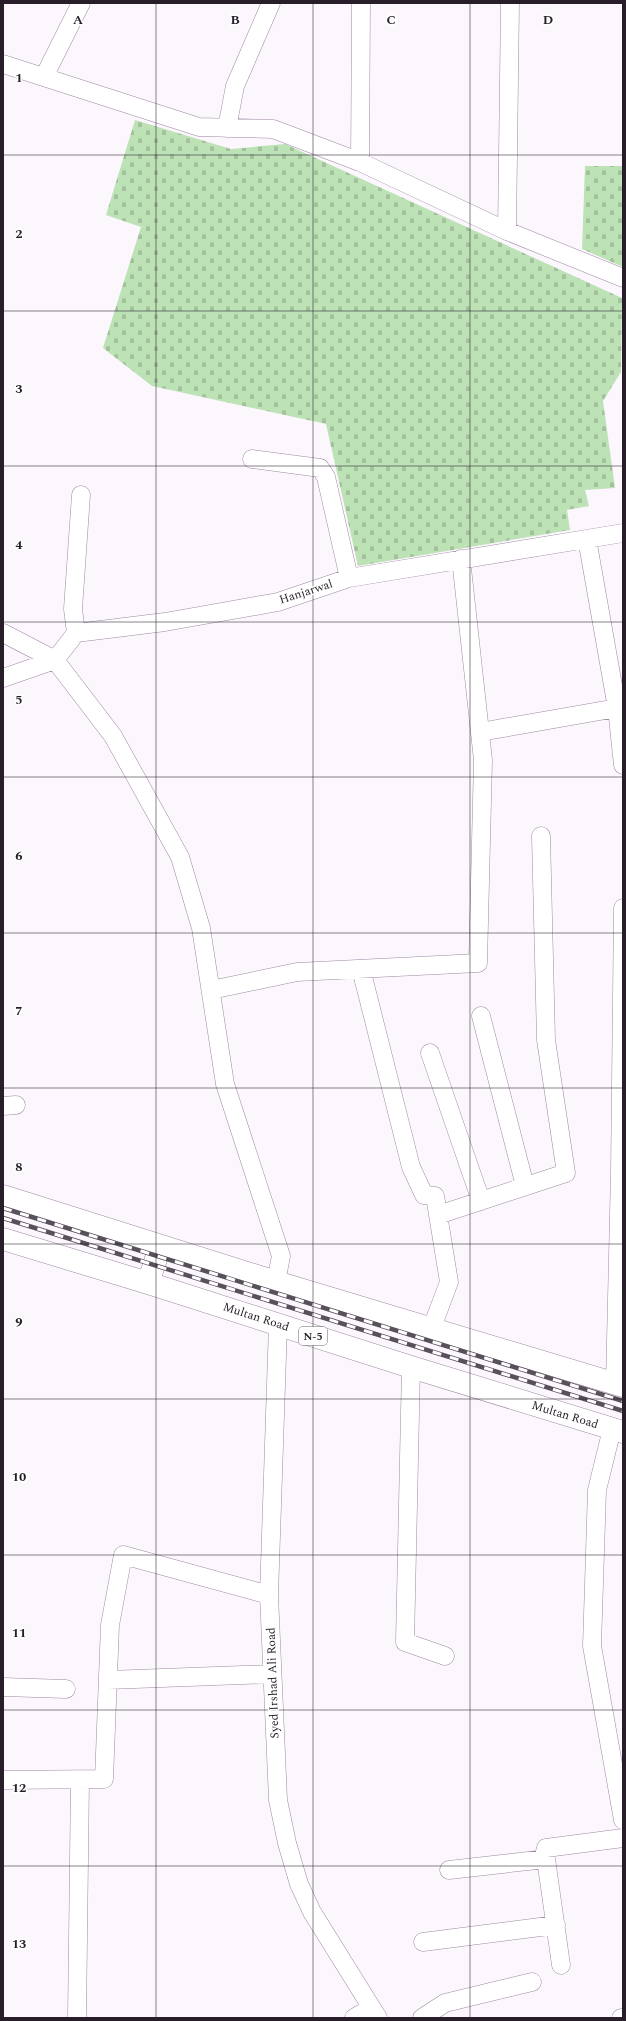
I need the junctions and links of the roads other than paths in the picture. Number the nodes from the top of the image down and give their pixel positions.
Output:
1 (81, 3) edge
2 (271, 3) edge
3 (361, 3) edge
4 (510, 3) edge
5 (3, 64) edge
6 (44, 77) junction
7 (227, 128) junction
8 (360, 162) junction
9 (507, 231) junction
10 (623, 278) edge
11 (252, 459) dead end
12 (81, 495) dead end
13 (623, 533) edge
14 (586, 539) junction
15 (461, 559) junction
16 (349, 578) junction
17 (3, 633) edge
18 (76, 633) junction
19 (615, 656) edge
20 (55, 660) junction
21 (3, 678) edge
22 (617, 708) junction
23 (480, 732) junction
24 (622, 746) edge
25 (623, 765) edge
26 (540, 836) dead end
27 (623, 908) edge
28 (361, 969) junction
29 (210, 990) junction
30 (481, 1016) dead end
31 (430, 1053) dead end
32 (622, 1173) edge
33 (525, 1186) junction
34 (3, 1196) edge
35 (481, 1201) junction
36 (438, 1215) junction
37 (3, 1239) edge
38 (160, 1247) junction
39 (276, 1282) junction
40 (148, 1283) junction
41 (620, 1288) edge
42 (278, 1325) junction
43 (431, 1330) junction
44 (411, 1368) junction
45 (619, 1384) edge
46 (618, 1431) edge
47 (269, 1594) junction
48 (445, 1656) dead end
49 (272, 1674) junction
50 (108, 1680) junction
51 (3, 1687) edge
52 (66, 1689) dead end
53 (3, 1780) edge
54 (80, 1780) junction
55 (623, 1820) edge
56 (623, 1838) edge
57 (546, 1859) junction
58 (449, 1870) dead end
59 (556, 1925) junction
60 (423, 1942) dead end
61 (561, 1965) dead end
62 (532, 1982) dead end
63 (374, 2013) edge
64 (76, 2018) edge
65 (354, 2018) edge
66 (422, 2018) edge

1 - 6 street
2 - 7 street
3 - 8 street
4 - 9 street
5 - 6 street
6 - 7 street
7 - 8 street
8 - 9 street
9 - 10 street
11 - 16 street
12 - 18 street
13 - 14 street, Hanjarwal
14 - 15 street, Hanjarwal
14 - 19 street
15 - 16 street, Hanjarwal
15 - 23 street
16 - 18 street, Hanjarwal
17 - 20 street
18 - 20 street
19 - 22 street
20 - 21 street
20 - 29 street
22 - 23 street
22 - 24 street
23 - 28 street
24 - 25 street
26 - 33 street
27 - 32 street
28 - 29 street
28 - 36 street
29 - 39 street
30 - 33 street
31 - 35 street
32 - 41 street
33 - 35 street
34 - 38 main road
35 - 36 street
36 - 43 street
37 - 40 main road, Multan Road / N-5
38 - 39 main road
38 - 40 main road
39 - 43 main road
40 - 42 main road, Multan Road / N-5
41 - 45 street
42 - 44 main road, Multan Road / N-5
42 - 47 street, Syed Irshad Ali Road
43 - 45 main road
44 - 46 main road, Multan Road / N-5
44 - 48 street
46 - 55 street
47 - 49 street, Syed Irshad Ali Road
47 - 50 street
49 - 50 street
49 - 63 street, Syed Irshad Ali Road
50 - 54 street
51 - 52 street
53 - 54 street
54 - 64 street
56 - 57 street
57 - 58 street
57 - 59 street
59 - 60 street
59 - 61 street
62 - 66 street
63 - 65 street

